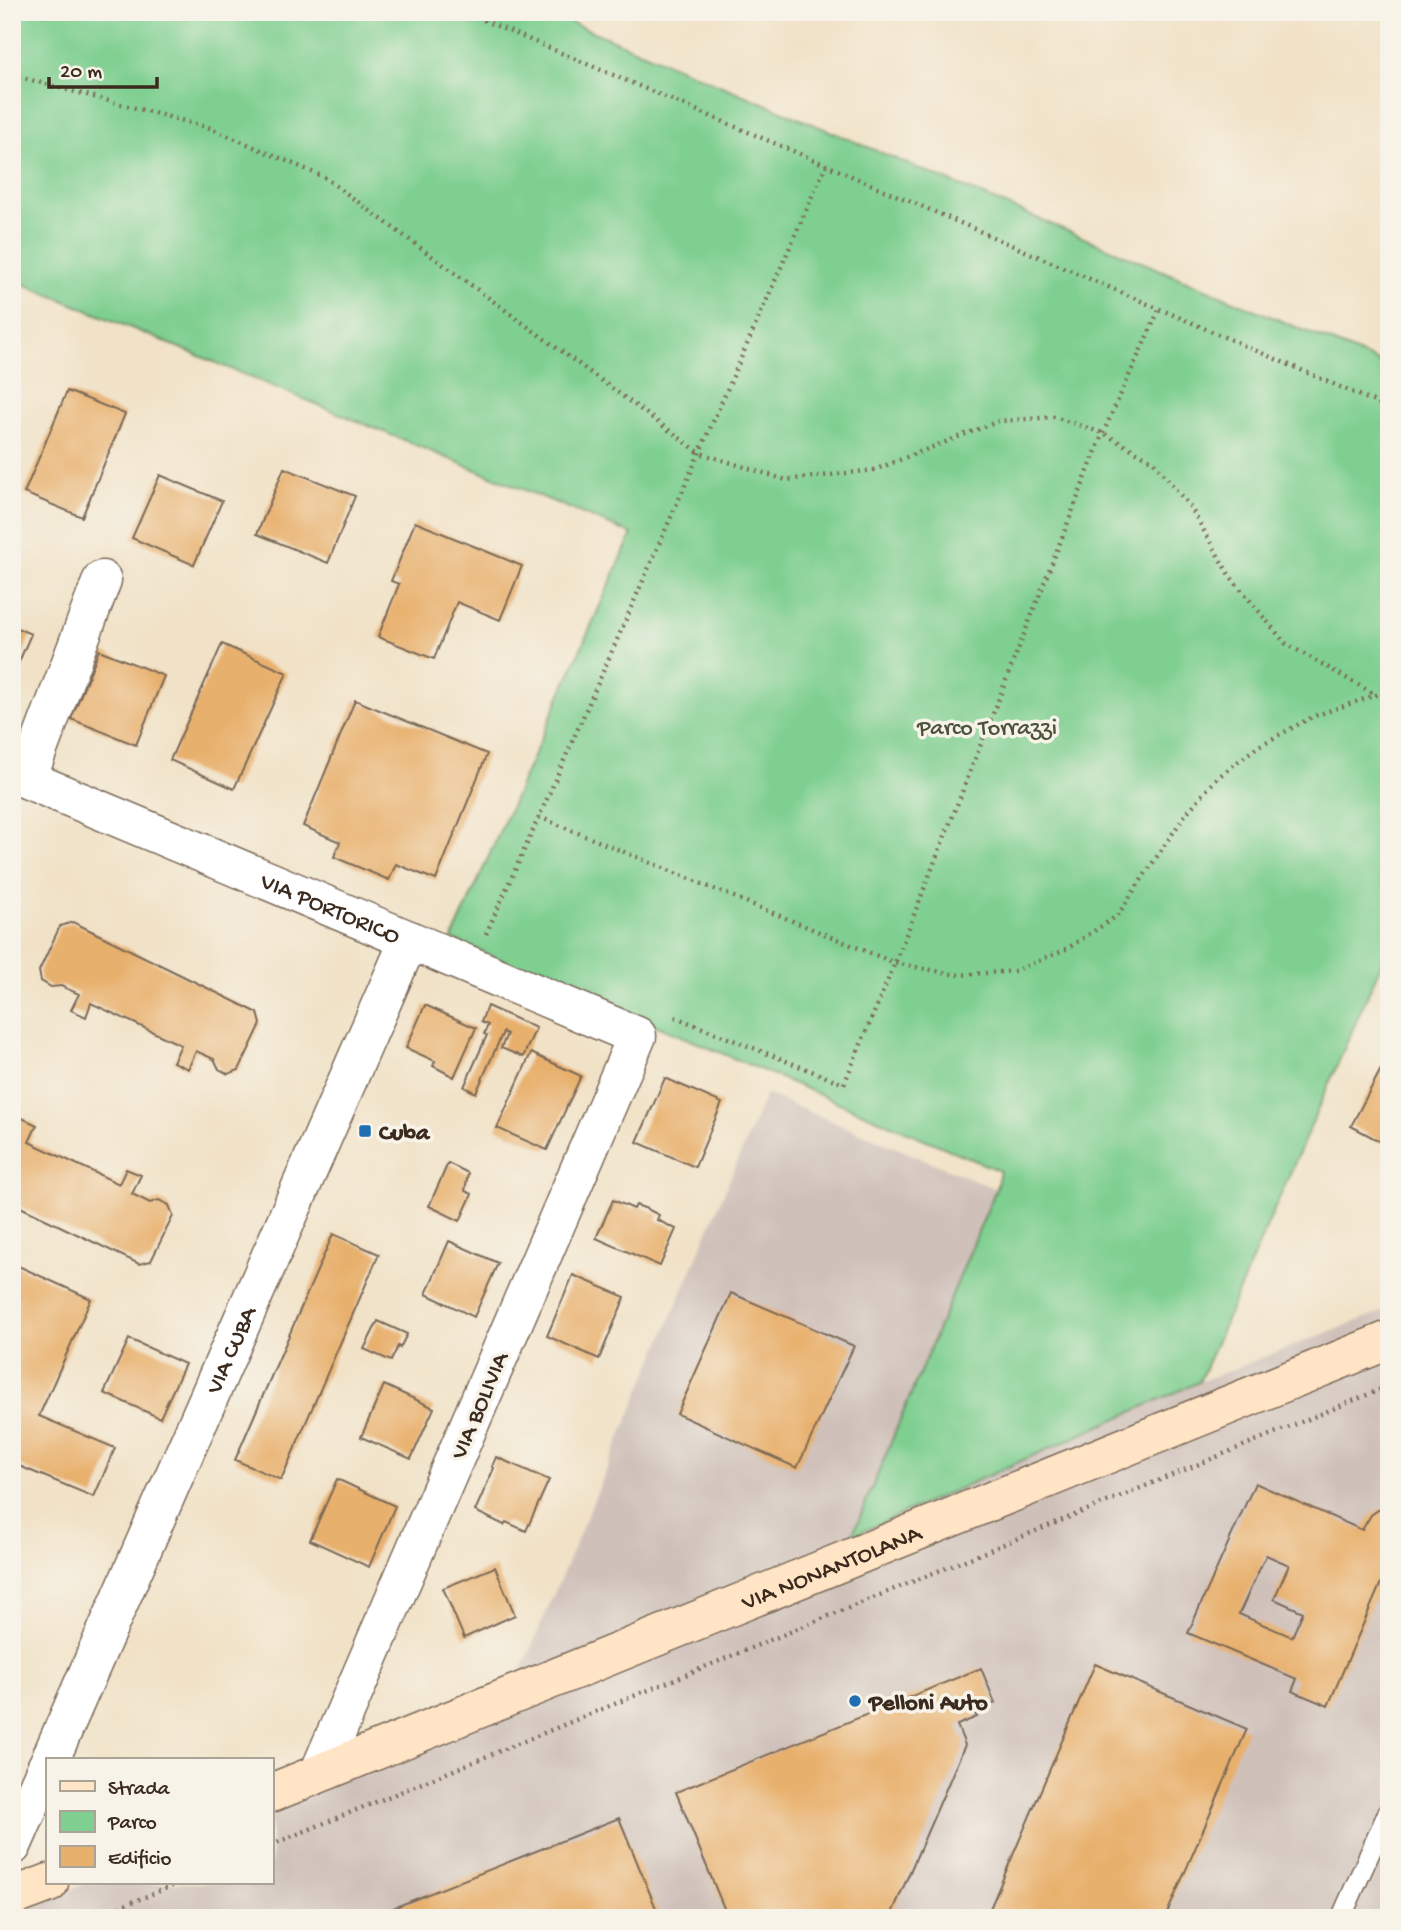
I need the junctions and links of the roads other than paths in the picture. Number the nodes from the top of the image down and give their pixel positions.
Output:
1 (102, 580) dead end
2 (20, 776) edge
3 (409, 940) junction
4 (637, 1036) joint
5 (1389, 1340) edge
6 (51, 1758) edge
7 (46, 1768) edge
8 (319, 1773) junction
9 (273, 1792) edge
10 (1389, 1810) edge
11 (12, 1846) edge
12 (47, 1884) edge
13 (12, 1898) edge
14 (1341, 1918) edge

1 - 2 street, VIA PORTORICO
2 - 3 street, VIA PORTORICO
3 - 4 street, VIA PORTORICO
3 - 6 street, VIA CUBA
4 - 8 street, VIA BOLIVIA
5 - 8 main road, VIA NONANTOLANA
7 - 11 street
8 - 9 main road, VIA NONANTOLANA
10 - 14 lane
12 - 13 main road

